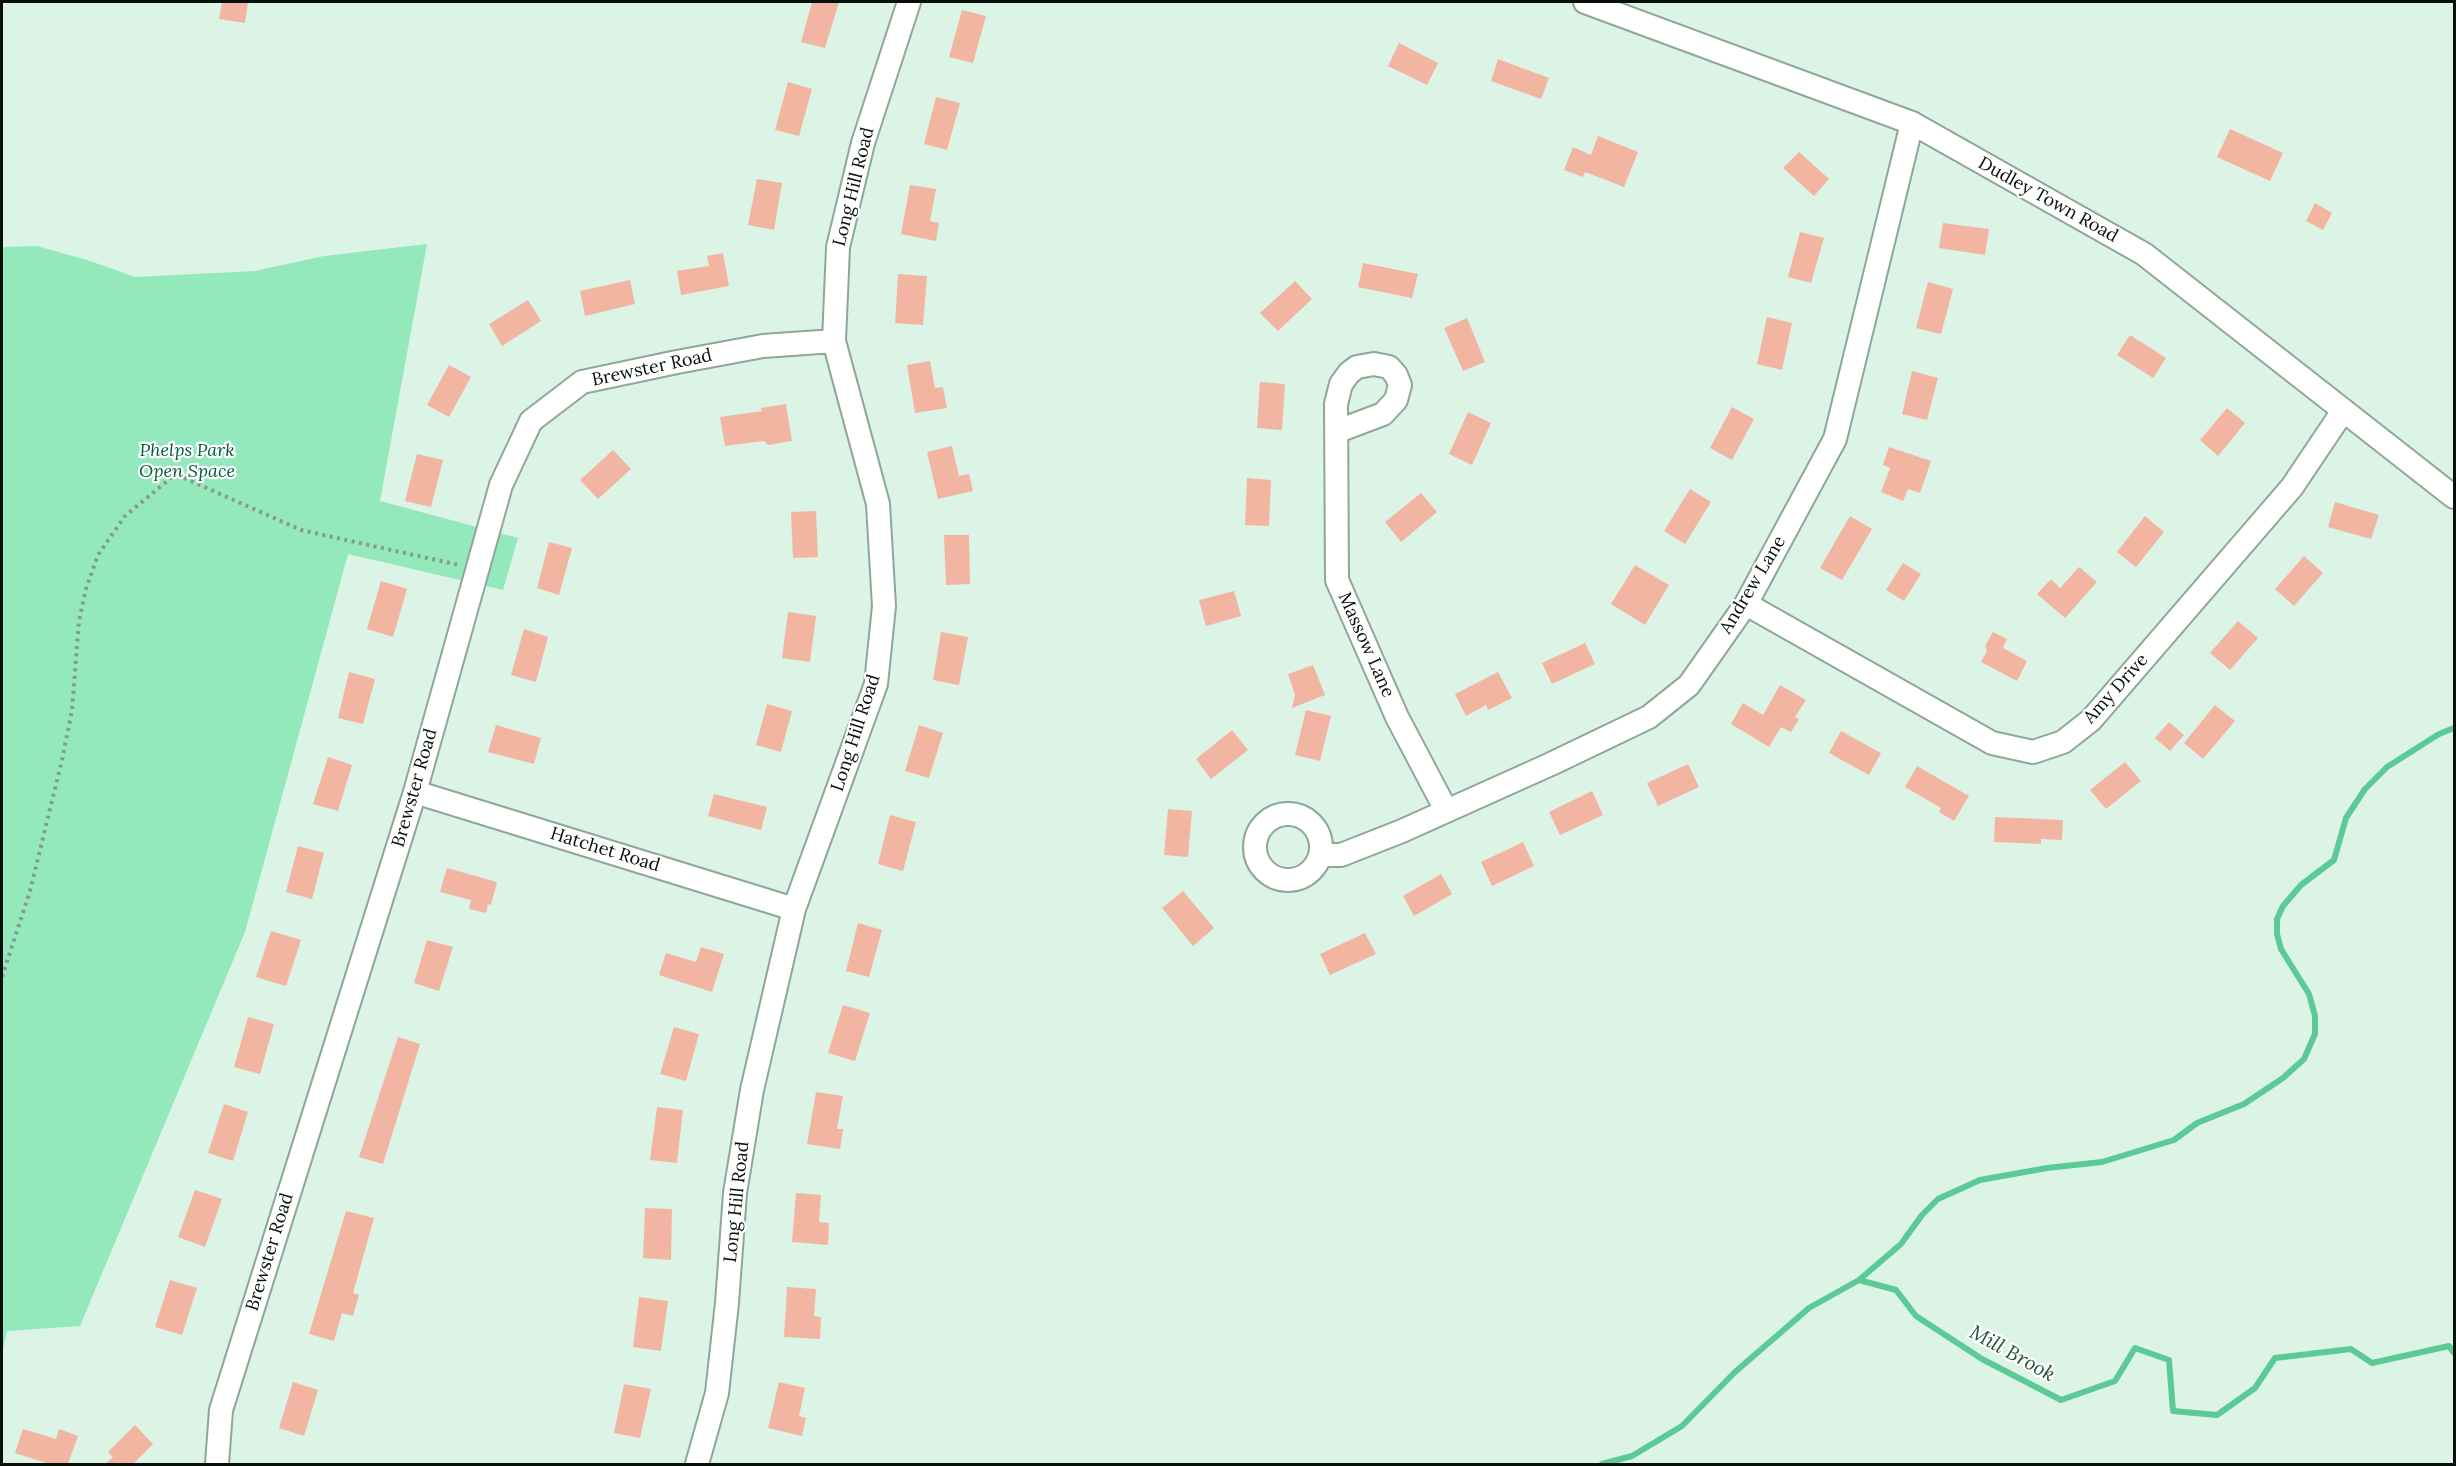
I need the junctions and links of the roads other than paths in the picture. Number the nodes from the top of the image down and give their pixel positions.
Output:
1 (909, 2) edge
2 (1586, 2) edge
3 (1912, 123) junction
4 (834, 341) junction
5 (2343, 411) junction
6 (1338, 431) dead end
7 (2454, 496) edge
8 (1746, 604) junction
9 (415, 792) junction
10 (1446, 810) junction
11 (1321, 855) dead end
12 (794, 909) junction
13 (217, 1464) edge
14 (697, 1464) edge

1 - 4 street, Long Hill Road
2 - 3 street, Dudley Town Road
3 - 5 street, Dudley Town Road
3 - 8 street, Andrew Lane
4 - 9 street, Brewster Road
4 - 12 street, Long Hill Road
5 - 7 street, Dudley Town Road
5 - 8 street, Amy Drive
6 - 10 street, Massow Lane
8 - 10 street, Andrew Lane
9 - 12 street, Hatchet Road
9 - 13 street, Brewster Road
10 - 11 street, Andrew Lane
12 - 14 street, Long Hill Road

